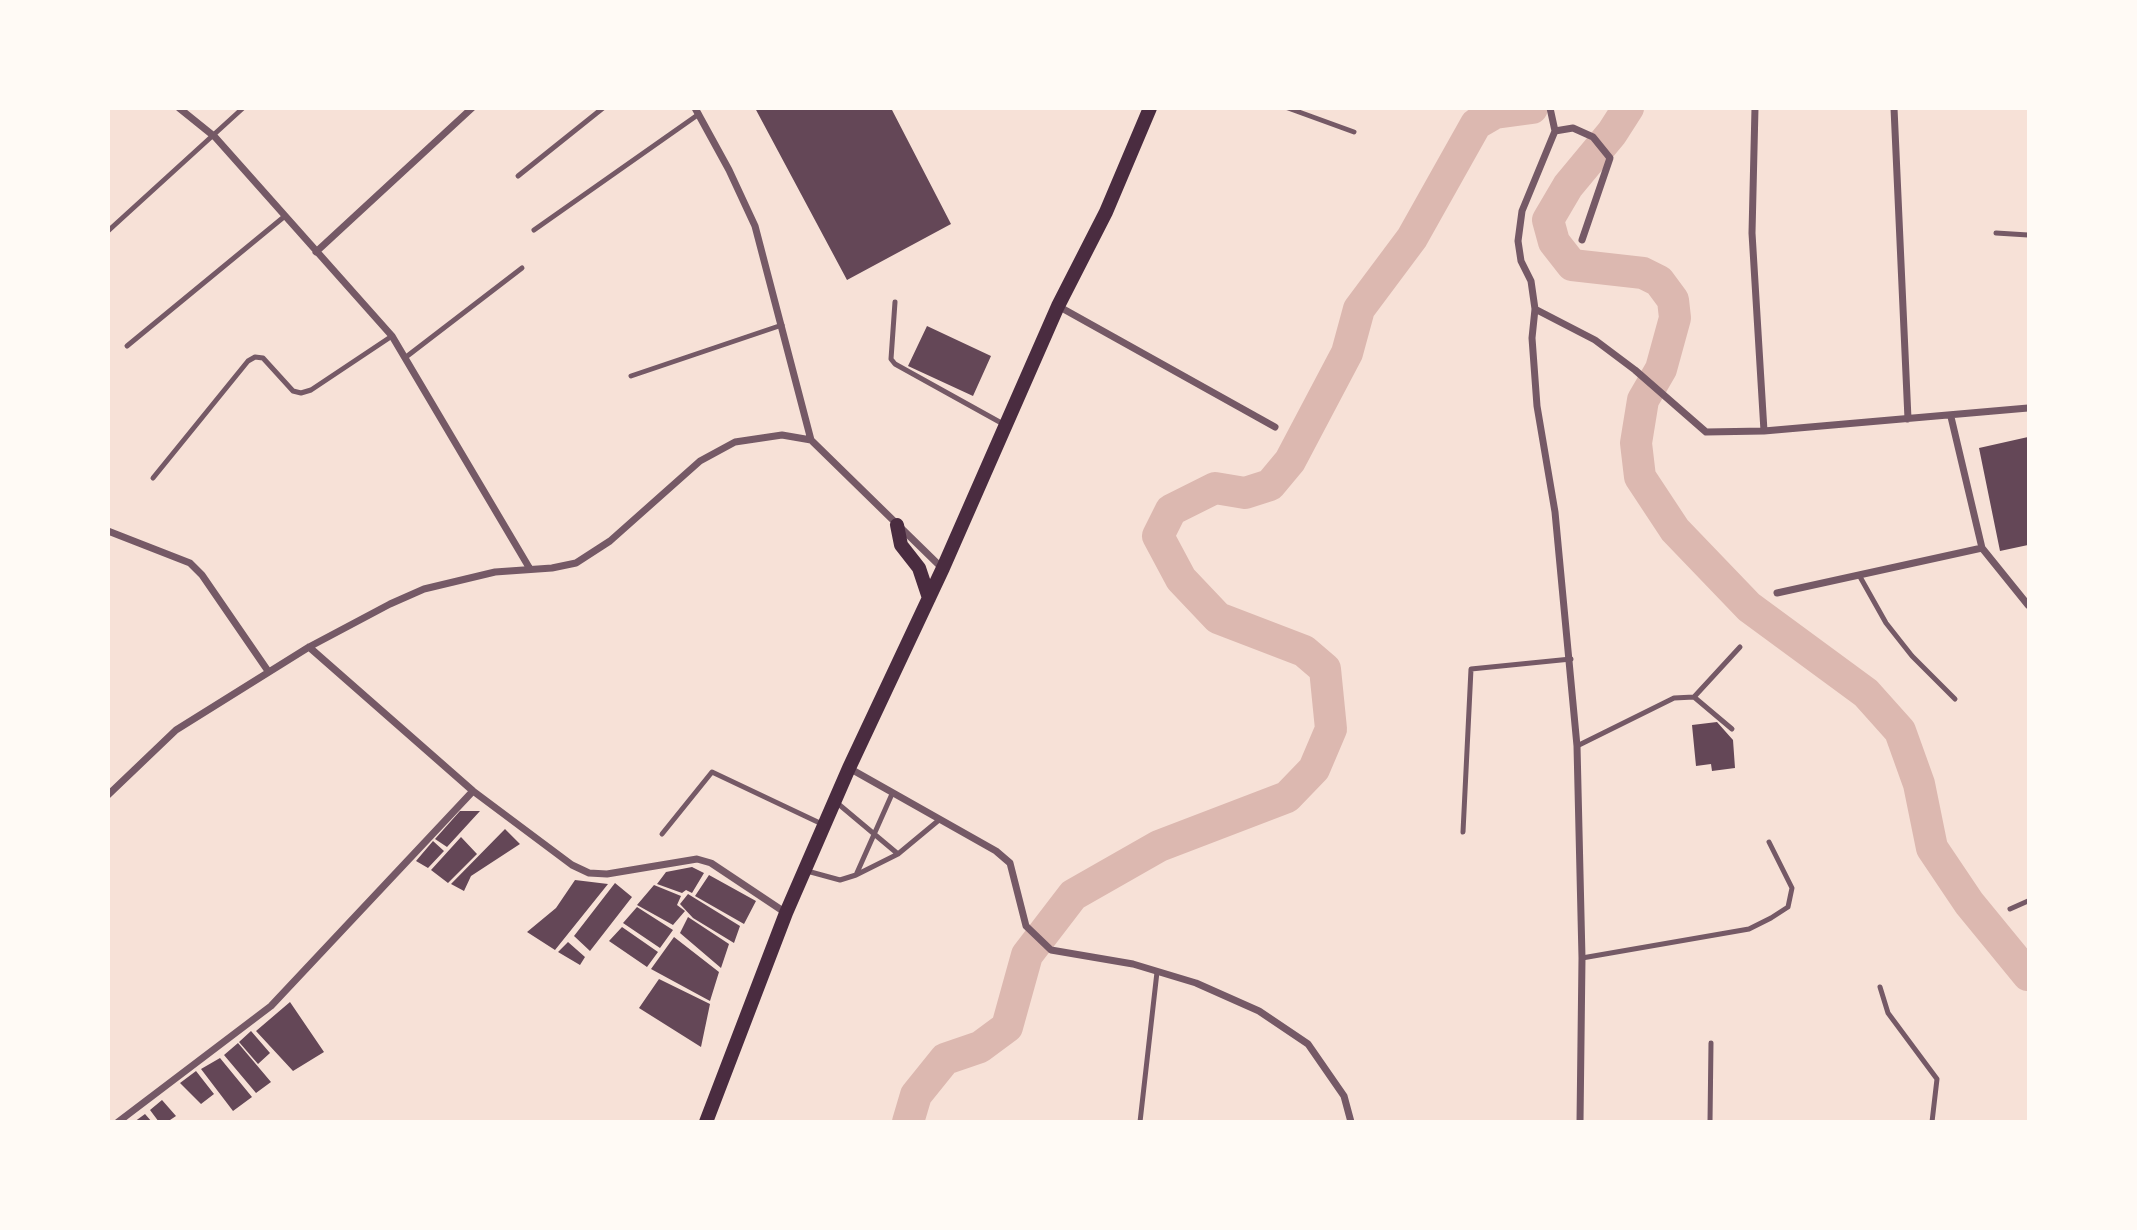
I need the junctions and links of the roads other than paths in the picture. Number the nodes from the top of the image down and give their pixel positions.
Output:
1 (179, 108) edge
2 (243, 108) edge
3 (472, 108) edge
4 (603, 108) edge
5 (1150, 108) edge
6 (1287, 108) edge
7 (1755, 108) edge
8 (1894, 108) edge
9 (697, 111) edge
10 (1552, 112) edge
11 (1555, 131) junction
12 (1354, 132) dead end
13 (215, 137) junction
14 (518, 176) dead end
15 (285, 216) junction
16 (534, 230) dead end
17 (108, 231) edge
18 (1996, 233) dead end
19 (2028, 235) edge
20 (1582, 240) dead end
21 (316, 252) junction
22 (522, 268) dead end
23 (895, 302) dead end
24 (1058, 306) junction
25 (1535, 309) junction
26 (782, 325) junction
27 (392, 336) junction
28 (127, 346) dead end
29 (406, 357) junction
30 (631, 376) dead end
31 (2028, 408) edge
32 (1951, 416) junction
33 (1908, 419) junction
34 (1007, 426) junction
35 (1275, 427) dead end
36 (1764, 431) junction
37 (811, 440) junction
38 (153, 478) dead end
39 (897, 524) junction
40 (108, 531) edge
41 (1982, 548) junction
42 (943, 568) junction
43 (530, 569) junction
44 (1859, 575) junction
45 (1777, 593) dead end
46 (929, 598) junction
47 (2028, 605) edge
48 (309, 647) junction
49 (1740, 647) dead end
50 (1571, 659) junction
51 (268, 671) junction
52 (1694, 698) junction
53 (1955, 699) dead end
54 (1732, 729) dead end
55 (1577, 746) junction
56 (849, 768) junction
57 (473, 791) junction
58 (108, 794) edge
59 (892, 794) junction
60 (835, 801) junction
61 (939, 820) junction
62 (824, 824) junction
63 (1463, 832) dead end
64 (662, 834) dead end
65 (875, 836) junction
66 (1769, 842) dead end
67 (898, 854) junction
68 (804, 870) junction
69 (856, 875) junction
70 (2028, 901) edge
71 (2010, 909) dead end
72 (786, 913) junction
73 (1582, 958) junction
74 (1157, 972) junction
75 (1880, 987) dead end
76 (1711, 1043) dead end
77 (118, 1122) edge
78 (706, 1122) edge
79 (1140, 1122) edge
80 (1351, 1122) edge
81 (1580, 1122) edge
82 (1710, 1122) edge
83 (1932, 1122) edge

1 - 13 street
2 - 13 lane
3 - 21 street
4 - 14 lane
5 - 24 main road
6 - 12 lane
7 - 36 street
8 - 33 street
9 - 16 lane
9 - 26 street
10 - 11 street
11 - 20 street
11 - 25 street
13 - 15 street
13 - 17 lane
15 - 21 street
15 - 28 lane
18 - 19 lane
21 - 27 street
22 - 29 lane
23 - 34 lane
24 - 34 main road
24 - 35 street
25 - 36 street
25 - 50 street
26 - 30 lane
26 - 37 street
27 - 29 street
27 - 38 lane
29 - 43 street
31 - 32 street
32 - 33 street
32 - 41 street
33 - 36 street
34 - 42 main road
37 - 39 street
37 - 43 street
39 - 42 street
39 - 46 main road
40 - 51 street
41 - 44 street
41 - 47 street
42 - 46 main road
43 - 48 street
44 - 45 street
44 - 53 lane
46 - 56 main road
48 - 51 street
48 - 57 street
49 - 52 lane
50 - 55 street
50 - 63 lane
51 - 58 street
52 - 54 lane
52 - 55 lane
55 - 73 street
56 - 59 street
56 - 60 main road
57 - 72 street
57 - 77 street
59 - 61 street
59 - 65 lane
60 - 62 main road
60 - 65 lane
61 - 67 lane
61 - 74 street
62 - 64 lane
62 - 68 main road
65 - 67 lane
65 - 69 lane
66 - 73 lane
67 - 69 lane
68 - 69 lane
68 - 72 main road
70 - 71 lane
72 - 78 main road
73 - 81 street
74 - 79 lane
74 - 80 street
75 - 83 lane
76 - 82 lane

